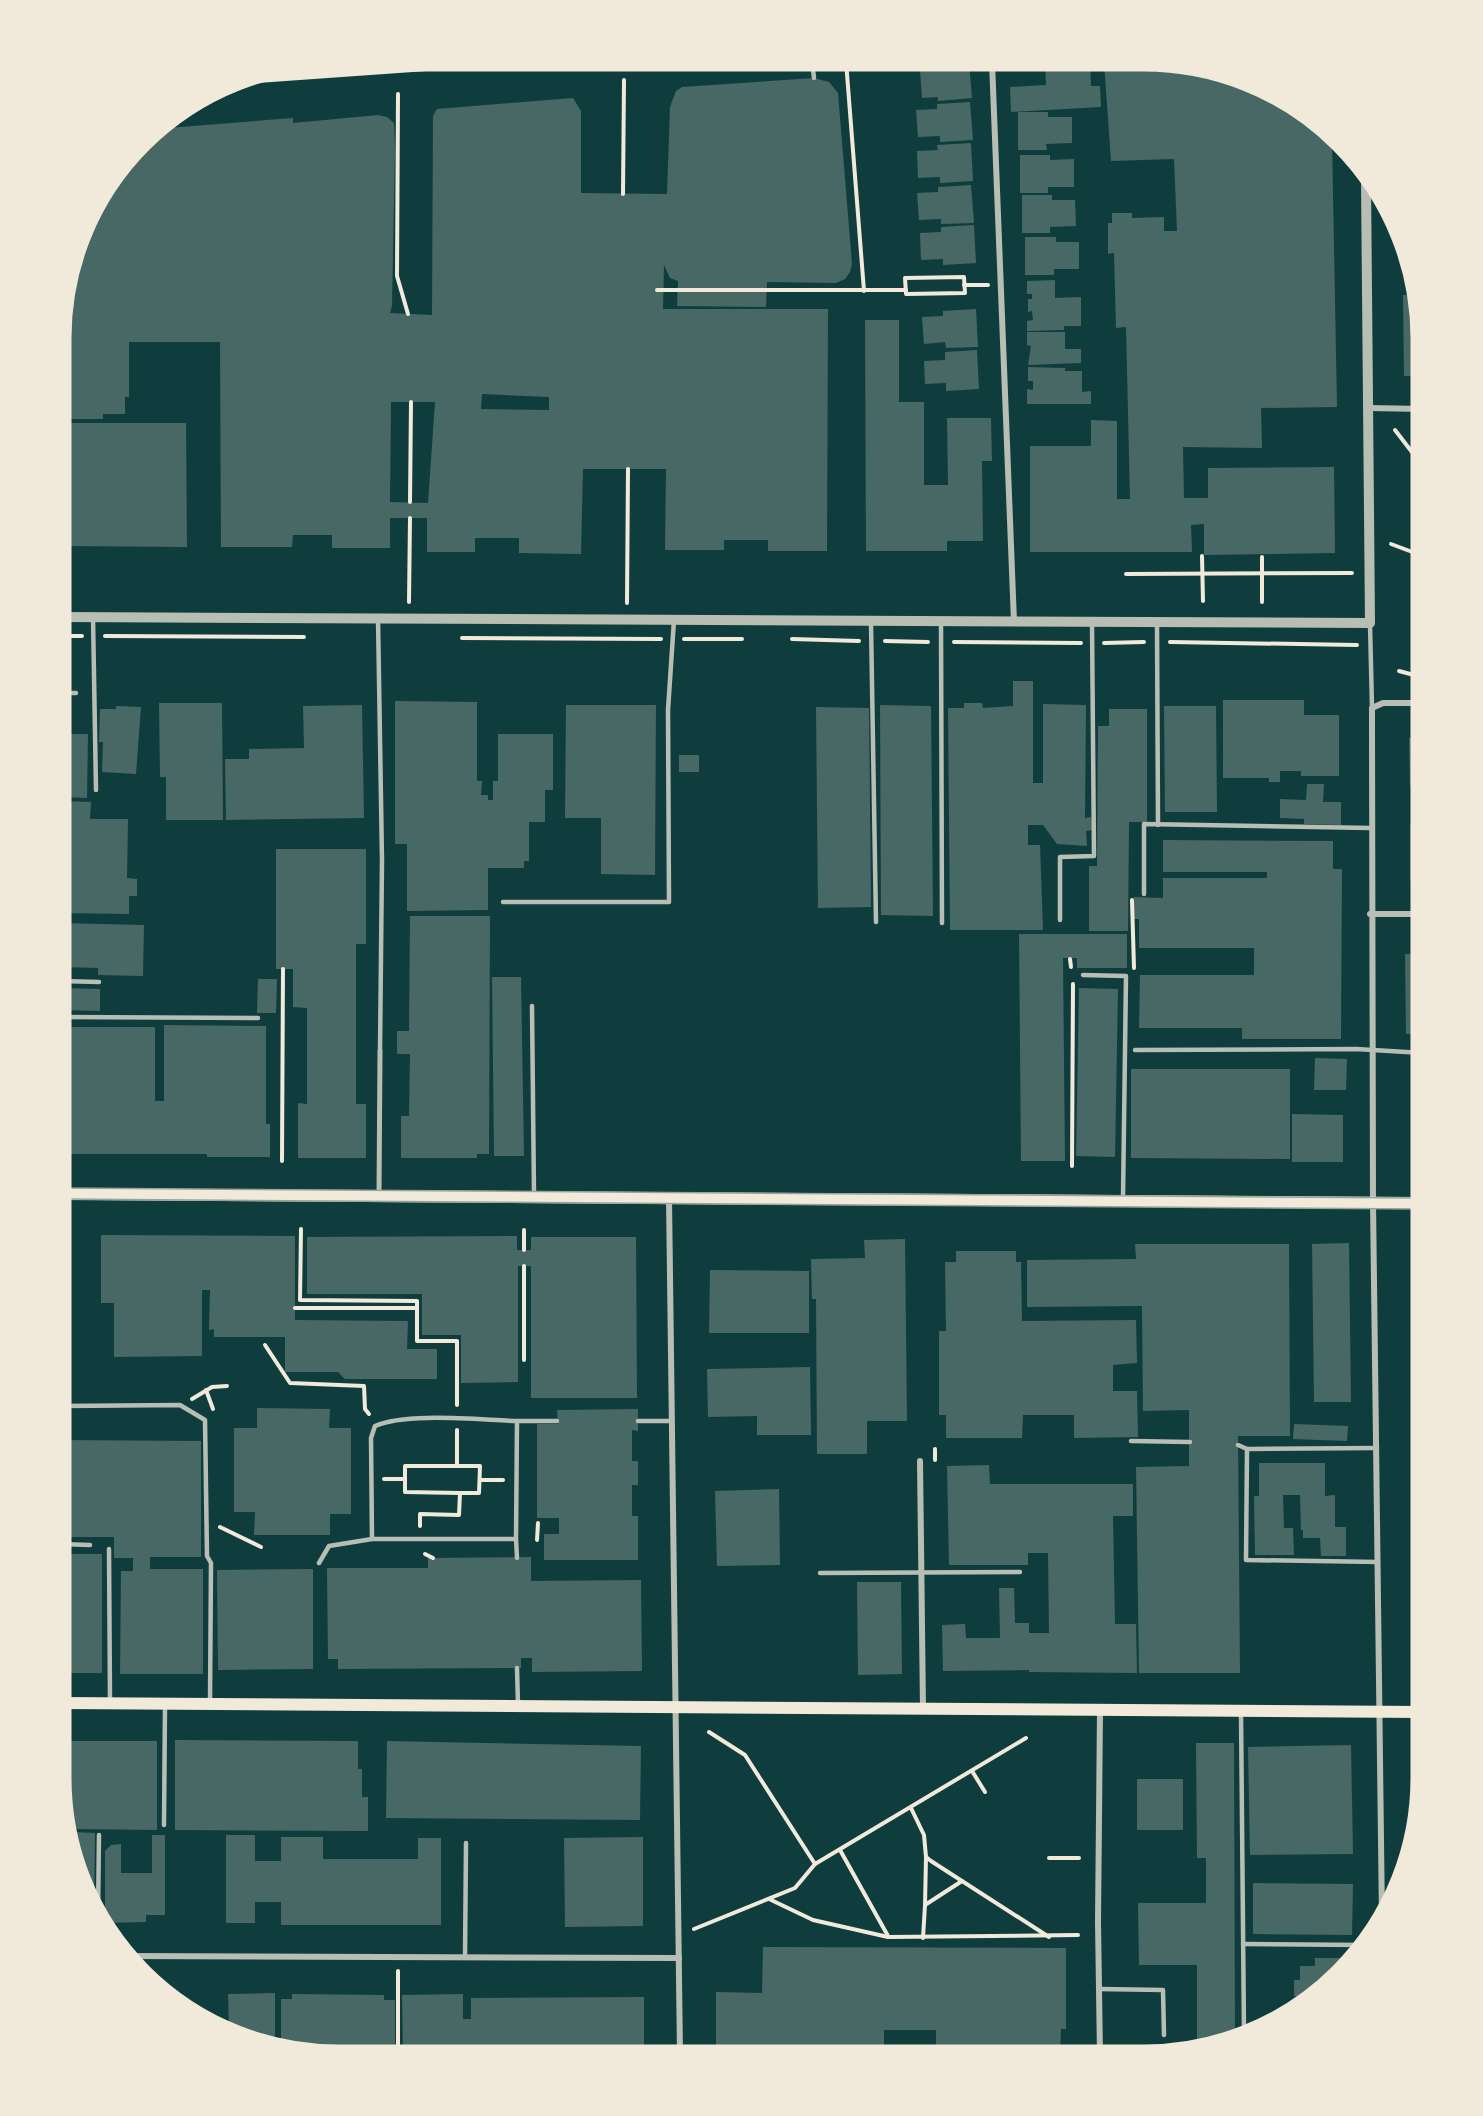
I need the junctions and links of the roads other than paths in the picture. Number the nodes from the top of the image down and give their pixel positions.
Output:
1 (356, 70) edge
2 (813, 70) edge
3 (993, 70) edge
4 (298, 74) edge
5 (814, 78) dead end
6 (1366, 189) edge
7 (1369, 408) junction
8 (1412, 409) edge
9 (70, 617) edge
10 (93, 617) junction
11 (378, 618) junction
12 (674, 620) junction
13 (871, 620) junction
14 (941, 622) junction
15 (1014, 622) junction
16 (1092, 622) junction
17 (1157, 623) junction
18 (1370, 623) junction
19 (70, 693) edge
20 (76, 693) dead end
21 (1412, 703) edge
22 (1372, 708) junction
23 (96, 790) dead end
24 (1158, 825) junction
25 (1371, 828) junction
26 (1144, 892) road end
27 (503, 902) dead end
28 (1370, 914) junction
29 (1412, 914) edge
30 (1060, 920) dead end
31 (876, 922) dead end
32 (942, 922) dead end
33 (1083, 975) dead end
34 (70, 981) edge
35 (99, 982) dead end
36 (532, 1006) dead end
37 (70, 1017) edge
38 (258, 1018) dead end
39 (1135, 1050) dead end
40 (1372, 1050) junction
41 (380, 1051) joint
42 (1412, 1052) edge
43 (70, 1194) edge
44 (379, 1197) junction
45 (534, 1198) junction
46 (669, 1198) junction
47 (1123, 1202) junction
48 (1373, 1202) junction
49 (1412, 1203) edge
50 (70, 1407) edge
51 (516, 1421) junction
52 (557, 1421) dead end
53 (638, 1421) dead end
54 (672, 1421) junction
55 (1131, 1441) dead end
56 (1190, 1442) dead end
57 (1238, 1445) dead end
58 (1377, 1448) junction
59 (1247, 1449) junction
60 (920, 1461) dead end
61 (372, 1539) junction
62 (516, 1539) junction
63 (70, 1545) edge
64 (90, 1545) dead end
65 (109, 1549) dead end
66 (517, 1558) dead end
67 (1378, 1562) junction
68 (320, 1563) dead end
69 (922, 1571) junction
70 (1020, 1572) dead end
71 (820, 1573) dead end
72 (517, 1668) dead end
73 (70, 1703) edge
74 (110, 1704) junction
75 (165, 1704) junction
76 (210, 1704) junction
77 (518, 1706) junction
78 (675, 1708) junction
79 (923, 1709) junction
80 (1101, 1710) junction
81 (1241, 1712) junction
82 (1380, 1712) junction
83 (1412, 1712) edge
84 (164, 1826) dead end
85 (99, 1835) dead end
86 (466, 1843) dead end
87 (98, 1896) edge
88 (1382, 1902) edge
89 (1243, 1944) junction
90 (1353, 1945) edge
91 (139, 1956) edge
92 (465, 1958) junction
93 (679, 1958) junction
94 (1099, 1989) junction
95 (1244, 2026) edge
96 (1164, 2035) dead end
97 (680, 2046) edge
98 (1100, 2046) edge

1 - 4 main road
2 - 5 lane
3 - 15 street
6 - 7 street
7 - 8 street
7 - 18 street
9 - 10 street
10 - 11 street
10 - 23 lane
11 - 12 street
11 - 41 lane
12 - 13 street
12 - 27 lane
13 - 14 street
13 - 31 lane
14 - 15 street
14 - 32 lane
15 - 16 street
16 - 17 street
16 - 30 lane
17 - 18 street
17 - 24 lane
18 - 22 lane
19 - 20 lane
21 - 22 street
22 - 25 street
24 - 25 lane
24 - 26 lane
25 - 28 street
28 - 29 street
28 - 40 street
33 - 47 lane
34 - 35 lane
36 - 45 lane
37 - 38 lane
39 - 40 lane
40 - 42 lane
40 - 48 street
41 - 44 street
43 - 44 main road
44 - 45 main road
45 - 46 main road
46 - 47 main road
46 - 54 street
47 - 48 main road
48 - 49 main road
48 - 58 street
50 - 76 lane
51 - 52 lane
51 - 61 lane
51 - 62 lane
53 - 54 lane
54 - 78 street
55 - 56 lane
57 - 59 lane
58 - 59 lane
58 - 67 street
59 - 67 lane
60 - 69 street
61 - 62 lane
61 - 68 lane
62 - 66 lane
63 - 64 lane
65 - 74 lane
67 - 82 street
69 - 70 lane
69 - 71 lane
69 - 79 street
72 - 77 lane
73 - 74 main road
74 - 75 main road
75 - 76 main road
75 - 84 lane
76 - 77 main road
77 - 78 main road
78 - 79 main road
78 - 93 street
79 - 80 main road
80 - 81 main road
80 - 94 street
81 - 82 main road
81 - 89 lane
82 - 83 main road
82 - 88 street
85 - 87 lane
86 - 92 lane
89 - 90 lane
89 - 95 lane
91 - 92 street
92 - 93 street
93 - 97 street
94 - 96 lane
94 - 98 street

